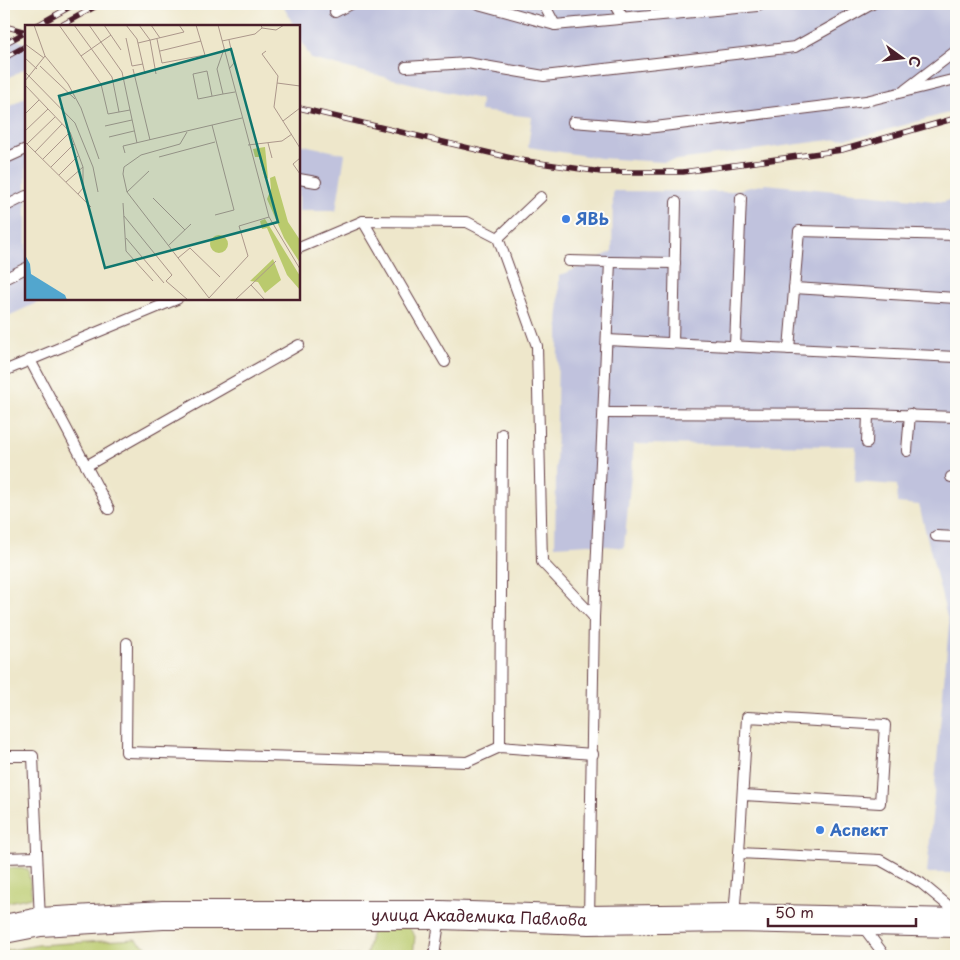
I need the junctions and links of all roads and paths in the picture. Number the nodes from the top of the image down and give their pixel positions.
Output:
1 (350, 4) edge
2 (478, 4) edge
3 (544, 4) edge
4 (614, 4) edge
5 (759, 4) edge
6 (872, 4) edge
7 (683, 8) edge
8 (335, 12) dead end
9 (622, 17) junction
10 (555, 25) junction
11 (956, 51) edge
12 (406, 67) dead end
13 (956, 79) edge
14 (902, 92) junction
15 (573, 122) dead end
16 (25, 149) edge
17 (4, 159) edge
18 (300, 179) edge
19 (316, 182) dead end
20 (25, 196) edge
21 (542, 196) dead end
22 (741, 198) dead end
23 (676, 202) dead end
24 (4, 207) edge
25 (363, 221) junction
26 (956, 235) edge
27 (498, 238) junction
28 (300, 248) edge
29 (569, 261) dead end
30 (610, 262) junction
31 (675, 263) junction
32 (25, 268) edge
33 (4, 279) edge
34 (794, 288) junction
35 (956, 298) edge
36 (175, 300) edge
37 (607, 340) junction
38 (673, 343) junction
39 (299, 345) dead end
40 (735, 346) junction
41 (790, 349) junction
42 (956, 357) edge
43 (30, 360) junction
44 (445, 362) dead end
45 (4, 371) edge
46 (605, 413) junction
47 (868, 414) junction
48 (910, 414) junction
49 (956, 417) edge
50 (502, 434) dead end
51 (867, 443) dead end
52 (907, 452) dead end
53 (86, 466) junction
54 (108, 510) dead end
55 (936, 536) dead end
56 (956, 538) edge
57 (594, 617) junction
58 (127, 644) dead end
59 (500, 747) junction
60 (593, 754) junction
61 (4, 756) edge
62 (743, 795) junction
63 (739, 853) junction
64 (37, 857) junction
65 (4, 858) edge
66 (956, 912) edge
67 (440, 915) junction
68 (734, 918) junction
69 (589, 920) junction
70 (40, 922) junction
71 (859, 922) junction
72 (956, 924) edge
73 (4, 929) edge
74 (434, 956) edge
75 (885, 956) edge

1 - 8 lane
2 - 10 lane
3 - 10 lane
4 - 9 lane
5 - 7 lane
6 - 12 lane
7 - 9 lane
9 - 10 lane
11 - 14 lane
13 - 14 lane
14 - 15 lane
16 - 17 lane
18 - 19 lane
20 - 24 lane
21 - 27 lane
22 - 40 lane
23 - 31 lane
25 - 27 lane
25 - 28 lane
25 - 44 lane
26 - 34 lane
27 - 57 lane
29 - 30 lane
30 - 31 lane
30 - 37 lane
31 - 38 lane
32 - 33 lane
34 - 35 lane
34 - 41 lane
36 - 43 lane
37 - 38 lane
37 - 46 lane
38 - 40 lane
39 - 53 lane
40 - 41 lane
41 - 42 lane
43 - 45 lane
43 - 53 lane
46 - 47 lane
46 - 57 lane
47 - 48 lane
47 - 51 lane
48 - 49 lane
48 - 52 lane
50 - 59 lane
53 - 54 lane
55 - 56 lane
57 - 60 lane
58 - 59 lane
59 - 60 lane
60 - 69 lane
61 - 64 lane
62 - 62 lane
62 - 63 lane
63 - 66 lane
63 - 68 lane
64 - 65 lane
64 - 70 lane
67 - 69 main road, улица Академика Павлова
67 - 70 main road, улица Академика Павлова
67 - 74 lane
68 - 69 main road, улица Академика Павлова
68 - 71 main road, улица Академика Павлова
70 - 73 main road, улица Академика Павлова
71 - 72 main road, улица Академика Павлова
71 - 75 lane

